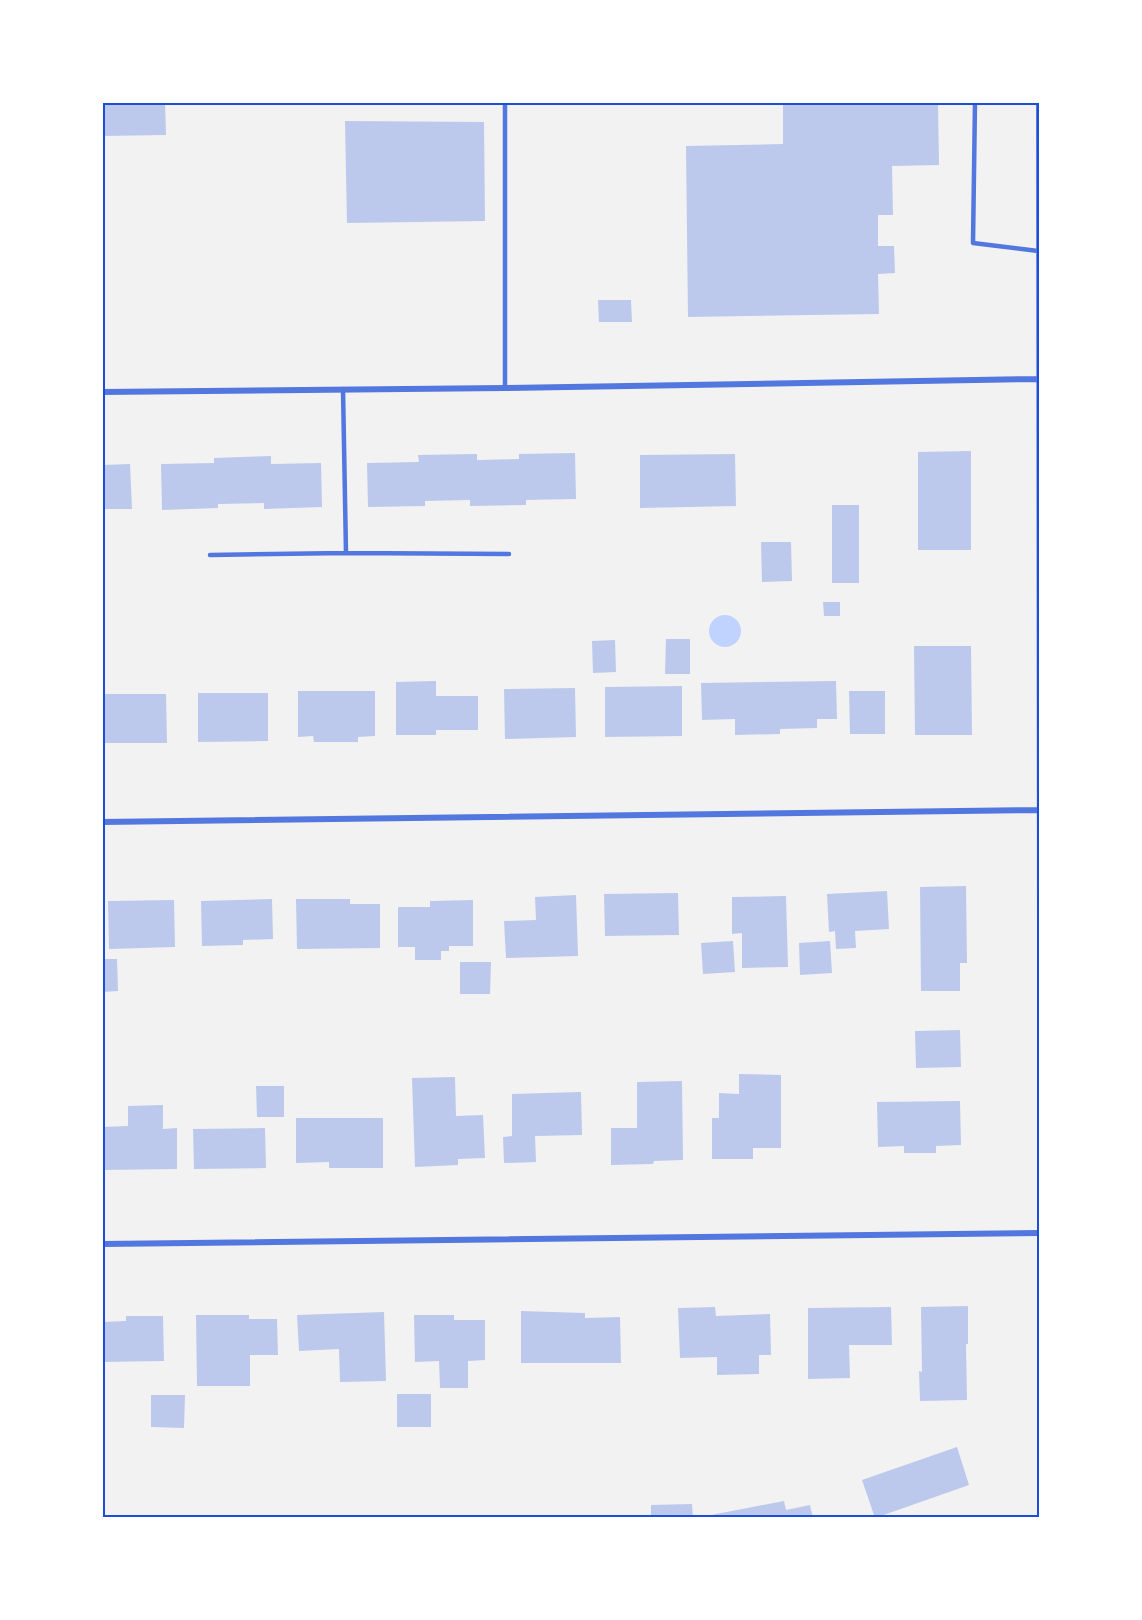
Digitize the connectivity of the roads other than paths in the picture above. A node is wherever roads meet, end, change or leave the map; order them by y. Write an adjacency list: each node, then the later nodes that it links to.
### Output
1 (505, 102): 6 (lane)
2 (975, 102): 4 (lane)
3 (1039, 102): 4 (street)
4 (1038, 251): 5 (street)
5 (1038, 379): 6 (street); 12 (street)
6 (505, 388): 7 (street)
7 (343, 389): 8 (street); 9 (lane)
8 (102, 392)
9 (346, 553): 10 (lane); 11 (lane)
10 (509, 554)
11 (210, 555)
12 (1039, 810): 13 (street); 14 (street)
13 (102, 822)
14 (1040, 920)
15 (1040, 1233): 16 (street)
16 (102, 1244)

